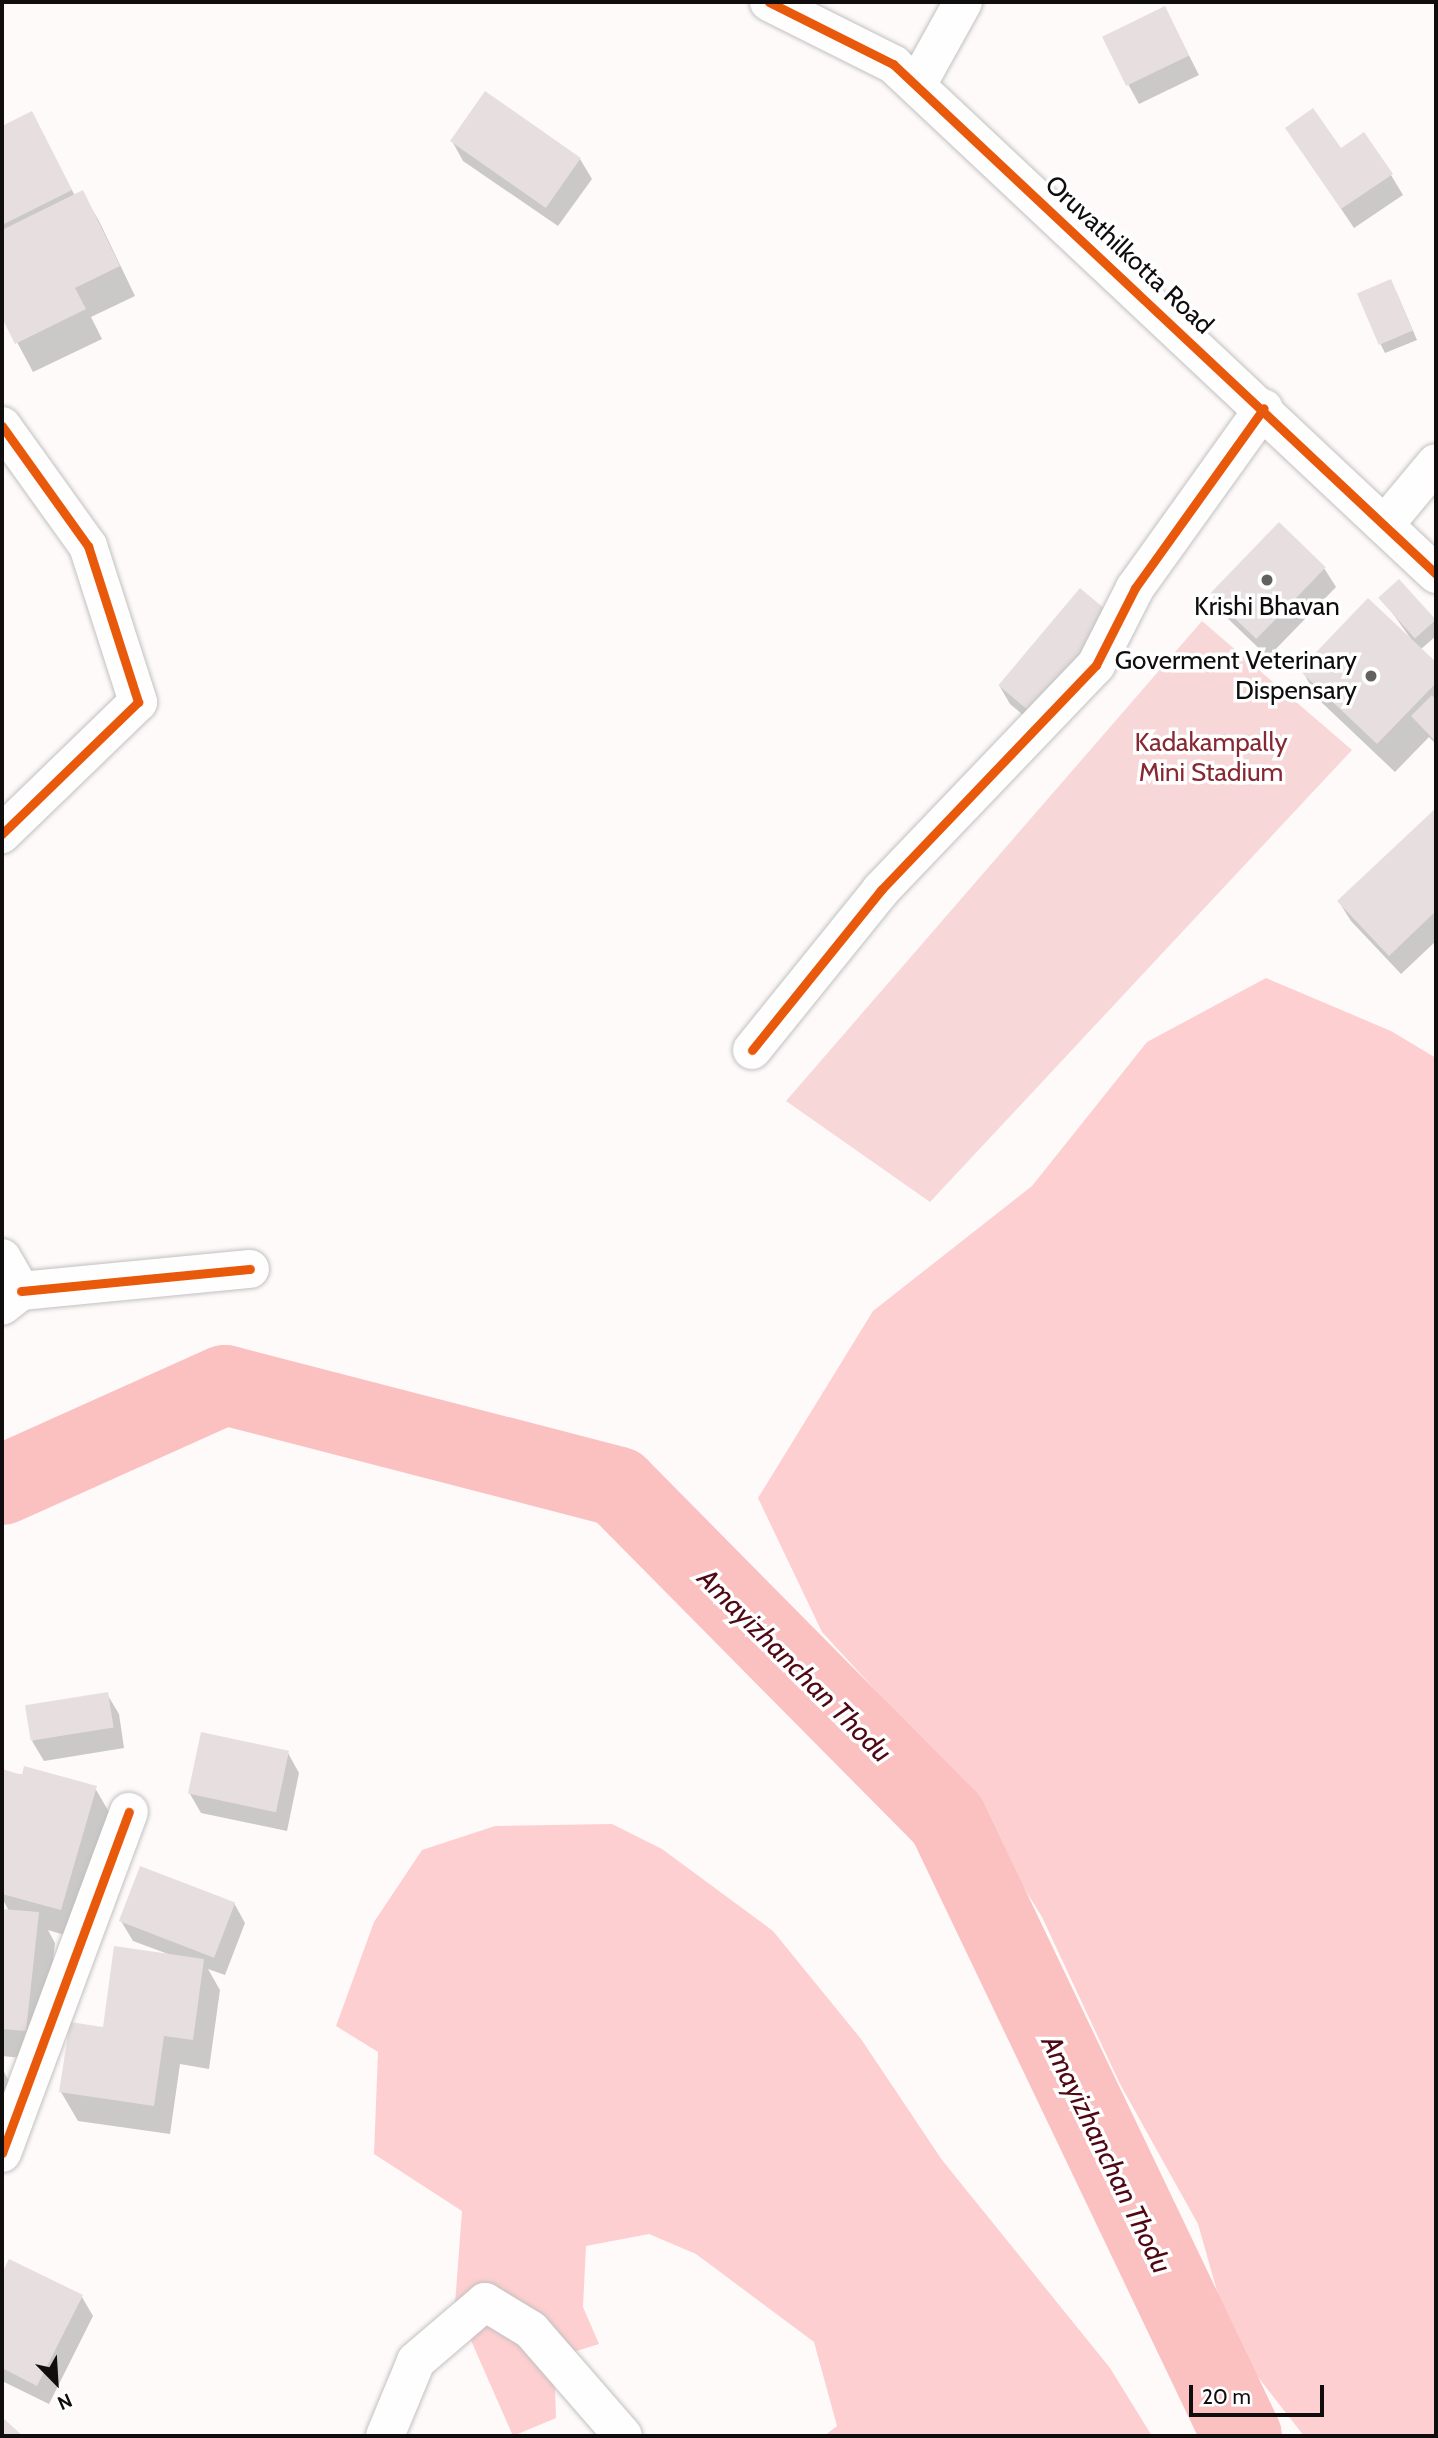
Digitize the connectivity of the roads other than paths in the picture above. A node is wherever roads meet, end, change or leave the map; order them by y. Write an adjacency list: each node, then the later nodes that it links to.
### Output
1 (768, 2): 3 (street, Oruvathilkotta Road)
2 (963, 2): 3 (street)
3 (917, 85): 4 (street, Oruvathilkotta Road)
4 (1264, 408): 7 (street, Oruvathilkotta Road); 10 (street)
5 (2, 426): 9 (street)
6 (1436, 463): 7 (street)
7 (1386, 523): 8 (street, Oruvathilkotta Road)
8 (1436, 574)
9 (2, 834)
10 (752, 1050)
11 (2, 1258): 13 (street)
12 (250, 1269): 13 (street)
13 (11, 1299)
14 (129, 1812): 15 (street)
15 (2, 2153)
16 (385, 2436): 17 (street)
17 (623, 2436)

